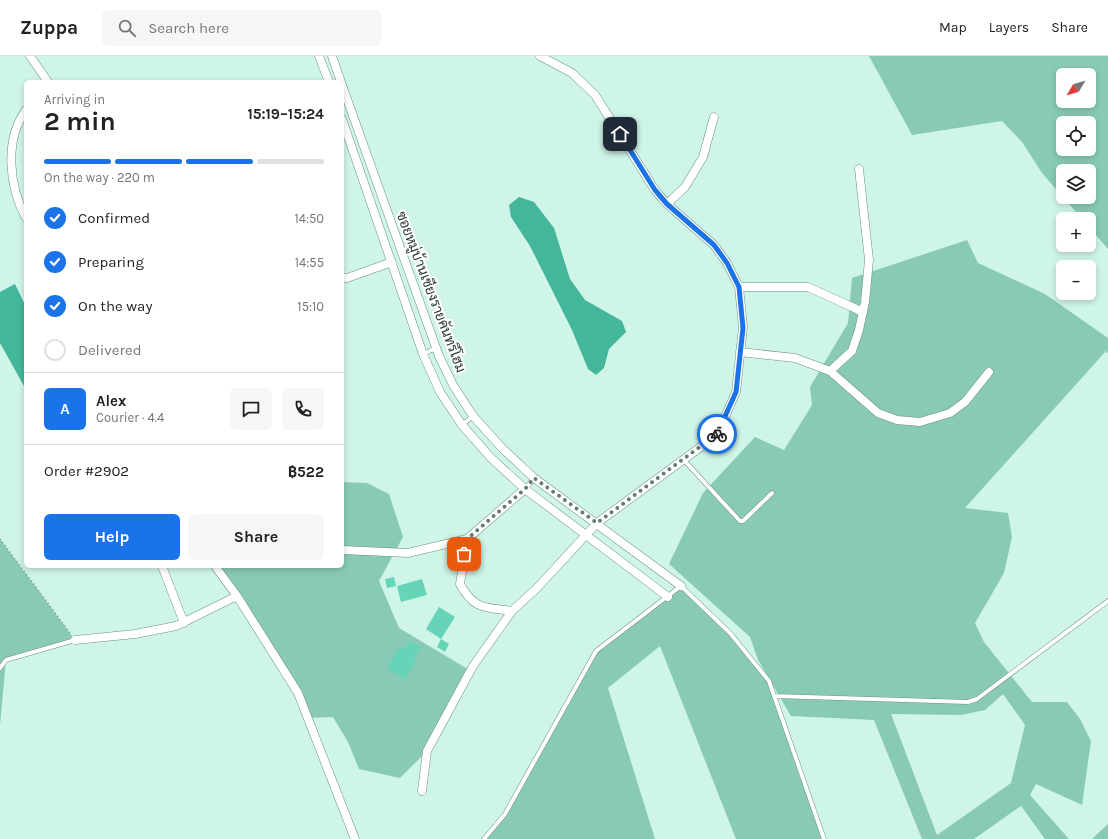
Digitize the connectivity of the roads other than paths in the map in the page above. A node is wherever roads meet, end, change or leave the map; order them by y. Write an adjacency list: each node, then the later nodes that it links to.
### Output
1 (30, 56): 5 (street)
2 (319, 56): 6 (street)
3 (332, 56): 7 (street)
4 (540, 56): 15 (street)
5 (46, 80)
6 (328, 80)
7 (340, 80)
8 (344, 91): 12 (street, ซอยหมู่บ้านเชียงรายคันทรีโฮม)
9 (24, 114): 16 (street)
10 (714, 117): 15 (street)
11 (344, 125): 13 (street)
12 (367, 155): 13 (lane); 21 (street, ซอยหมู่บ้านเชียงรายคันทรีโฮม)
13 (356, 158): 17 (street)
14 (859, 169): 20 (street)
15 (667, 204): 19 (street)
16 (24, 214)
17 (392, 262): 18 (street); 23 (street)
18 (344, 278)
19 (739, 287): 20 (street); 22 (street)
20 (863, 312): 24 (street)
21 (436, 348): 23 (lane); 26 (street, ซอยหมู่บ้านเชียงรายคันทรีโฮม)
22 (740, 352): 24 (street); 28 (street)
23 (423, 354): 27 (street)
24 (830, 371): 25 (street)
25 (989, 372)
26 (473, 416): 27 (lane); 29 (street, ซอยหมู่บ้านเชียงรายคันทรีโฮม)
27 (462, 425): 30 (street)
28 (683, 459): 31 (lane); 32 (street)
29 (534, 478): 30 (lane); 32 (street, ซอยหมู่บ้านเชียงรายคันทรีโฮม)
30 (525, 489): 33 (street); 34 (street)
31 (772, 493)
32 (597, 523): 33 (street); 38 (street, ซอยหมู่บ้านเชียงรายคันทรีโฮม)
33 (587, 534): 40 (street); 42 (street)
34 (467, 539): 35 (street); 42 (street)
35 (344, 550)
36 (163, 568): 43 (street)
37 (216, 568): 39 (street)
38 (681, 586): 40 (lane); 46 (lane)
39 (237, 596): 43 (street); 48 (street)
40 (668, 597): 49 (lane)
41 (1108, 601): 46 (lane)
42 (512, 612): 47 (street)
43 (184, 623): 44 (street)
44 (75, 640): 45 (lane)
45 (0, 668)
46 (774, 696): 50 (lane)
47 (422, 790)
48 (355, 839)
49 (484, 839)
50 (824, 839)

